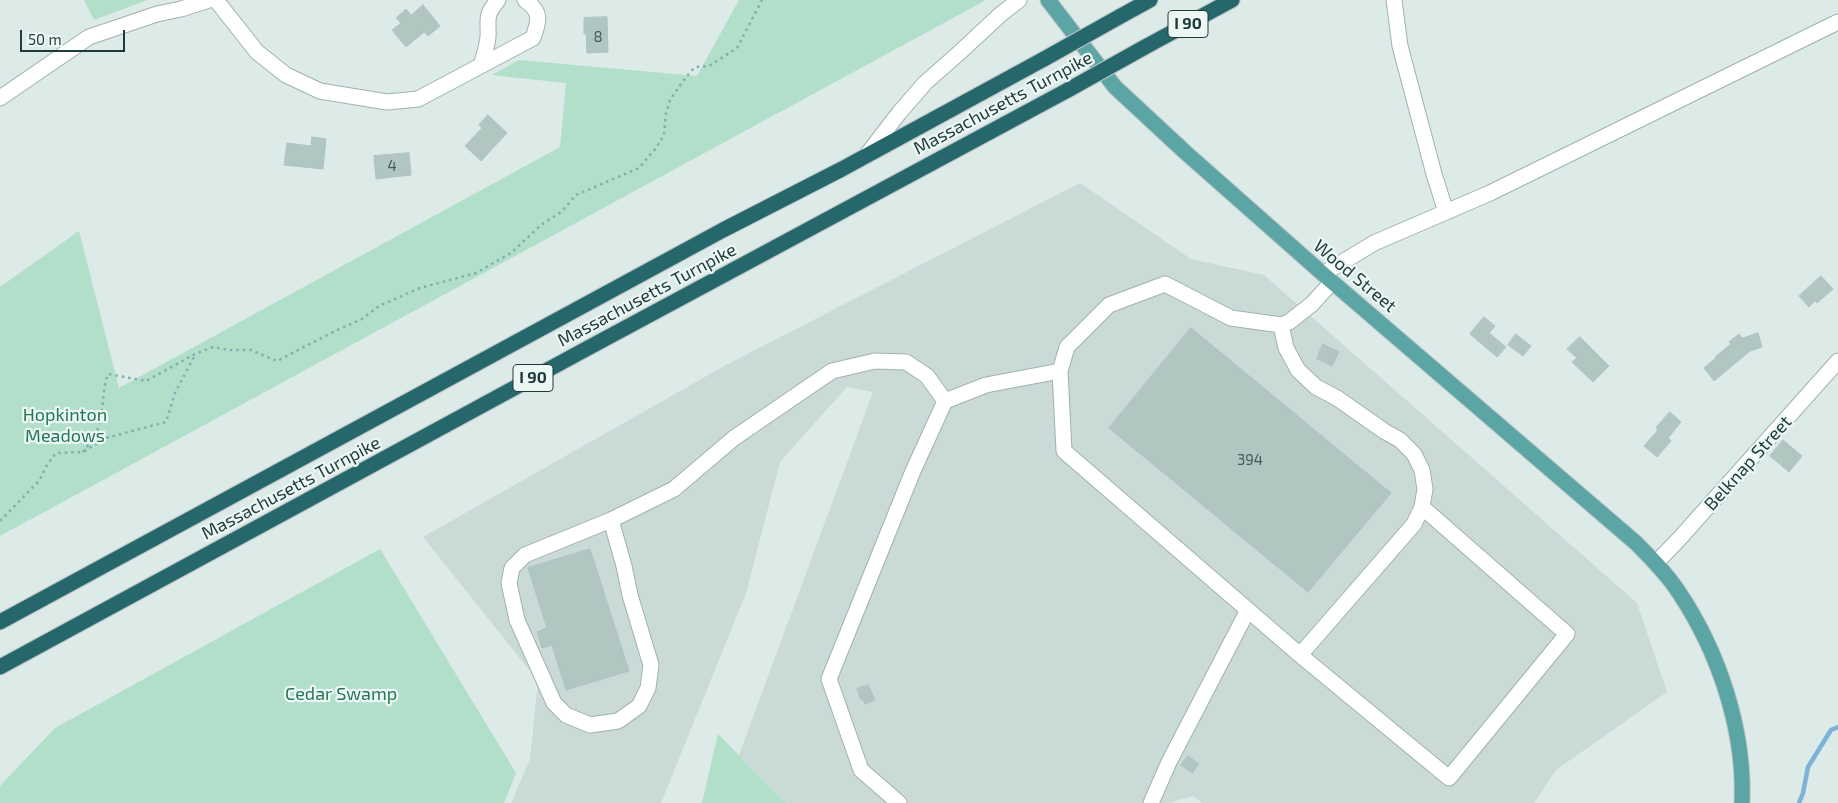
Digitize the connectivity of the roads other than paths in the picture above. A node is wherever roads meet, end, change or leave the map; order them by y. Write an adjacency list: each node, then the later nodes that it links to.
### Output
1 (209, 0): 12 (street)
2 (216, 0): 11 (street)
3 (498, 0): 11 (street)
4 (525, 0): 11 (street)
5 (1019, 0): 13 (street)
6 (1048, 0): 15 (main road, Wood Street)
7 (1150, 0): 13 (highway, Massachusetts Turnpike / I 90, bridge)
8 (1232, 0): 26 (highway, Massachusetts Turnpike / I 90, bridge)
9 (1394, 0): 14 (street)
10 (1838, 22): 14 (street)
11 (481, 65)
12 (0, 98)
13 (866, 156): 24 (highway, Massachusetts Turnpike / I 90)
14 (1446, 212): 15 (street)
15 (1328, 278): 16 (street); 22 (main road, Wood Street)
16 (1281, 325): 18 (street); 20 (street)
17 (1838, 361): 22 (street, Belknap Street)
18 (1060, 371): 19 (street); 23 (street)
19 (945, 401): 21 (street); 27 (street)
20 (1422, 507): 25 (street); 25 (street)
21 (611, 520): 21 (street)
22 (1656, 563): 29 (main road, Wood Street)
23 (1248, 610): 25 (street); 28 (street)
24 (0, 622)
25 (1300, 655)
26 (0, 667)
27 (899, 803)
28 (1151, 803)
29 (1742, 803)

